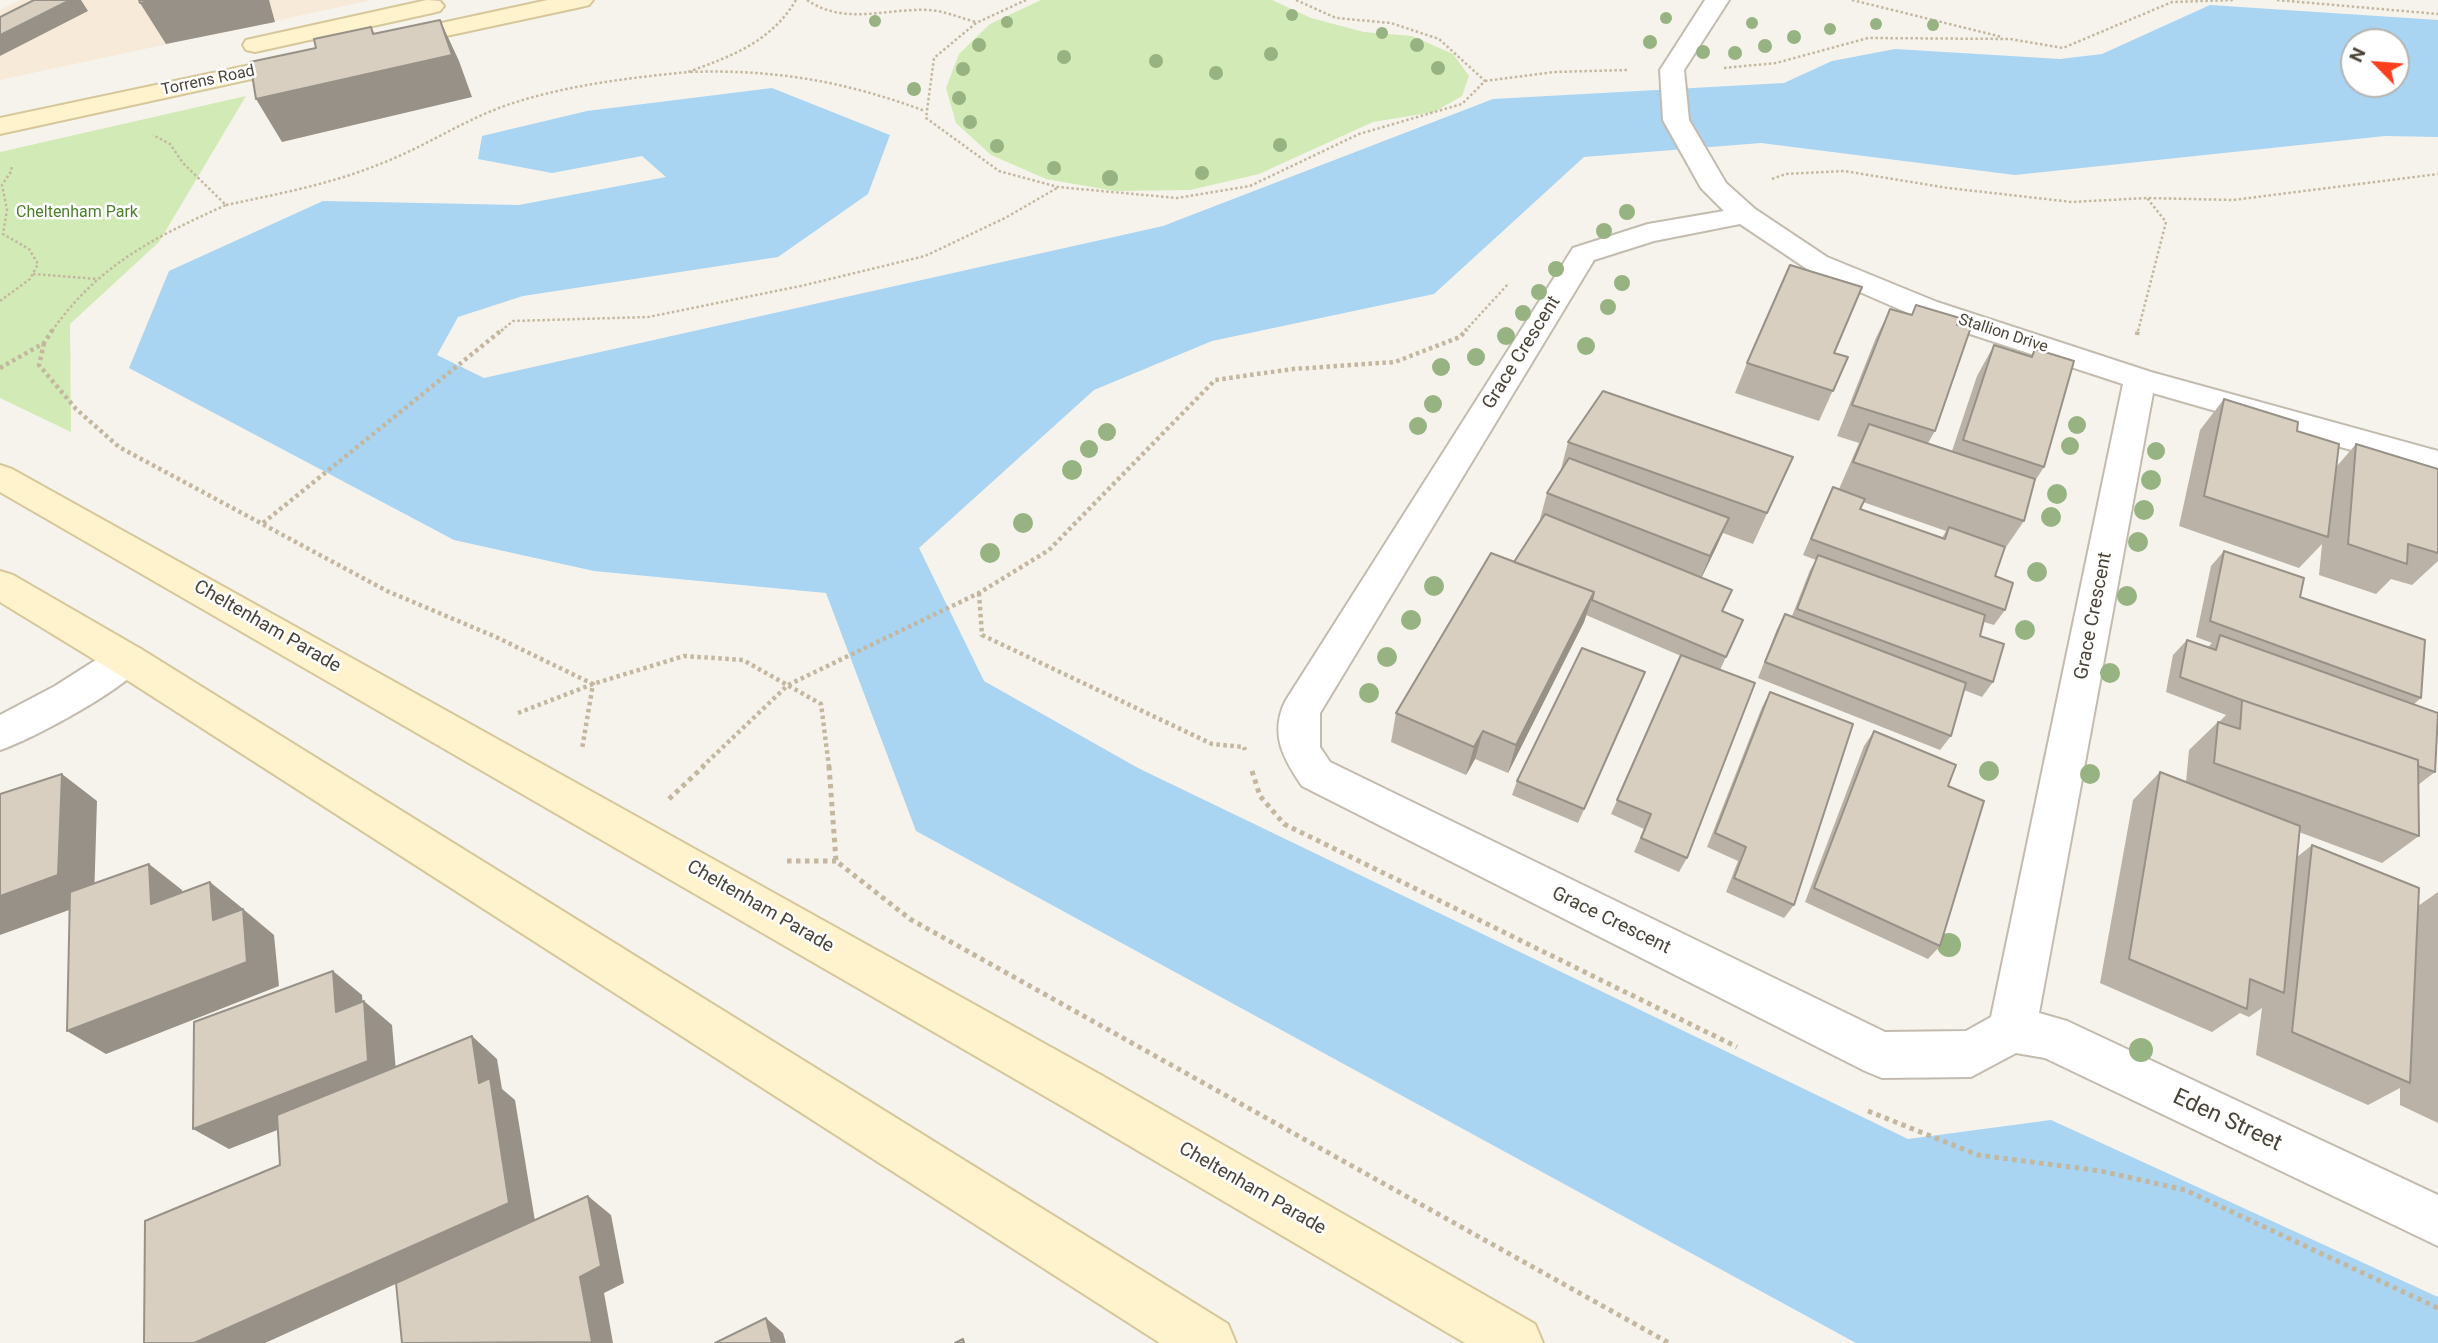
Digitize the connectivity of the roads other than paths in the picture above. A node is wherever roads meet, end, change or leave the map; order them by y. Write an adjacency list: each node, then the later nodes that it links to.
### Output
1 (457, 0): 5 (main road, Torrens Road)
2 (581, 0): 4 (main road)
3 (1717, 0): 8 (street, Stallion Drive)
4 (378, 44)
5 (229, 51)
6 (324, 56): 7 (main road, Torrens Road)
7 (0, 126)
8 (1745, 215): 9 (street, Stallion Drive); 15 (street, Grace Crescent)
9 (2137, 362): 10 (street, Stallion Drive); 15 (street, Grace Crescent)
10 (2438, 463)
11 (0, 477): 18 (main road, Cheltenham Parade)
12 (0, 585): 13 (main road)
13 (127, 660): 14 (street); 17 (main road)
14 (0, 734)
15 (2012, 1030): 16 (street, Eden Street)
16 (2438, 1221)
17 (1209, 1343)
18 (1516, 1343)

